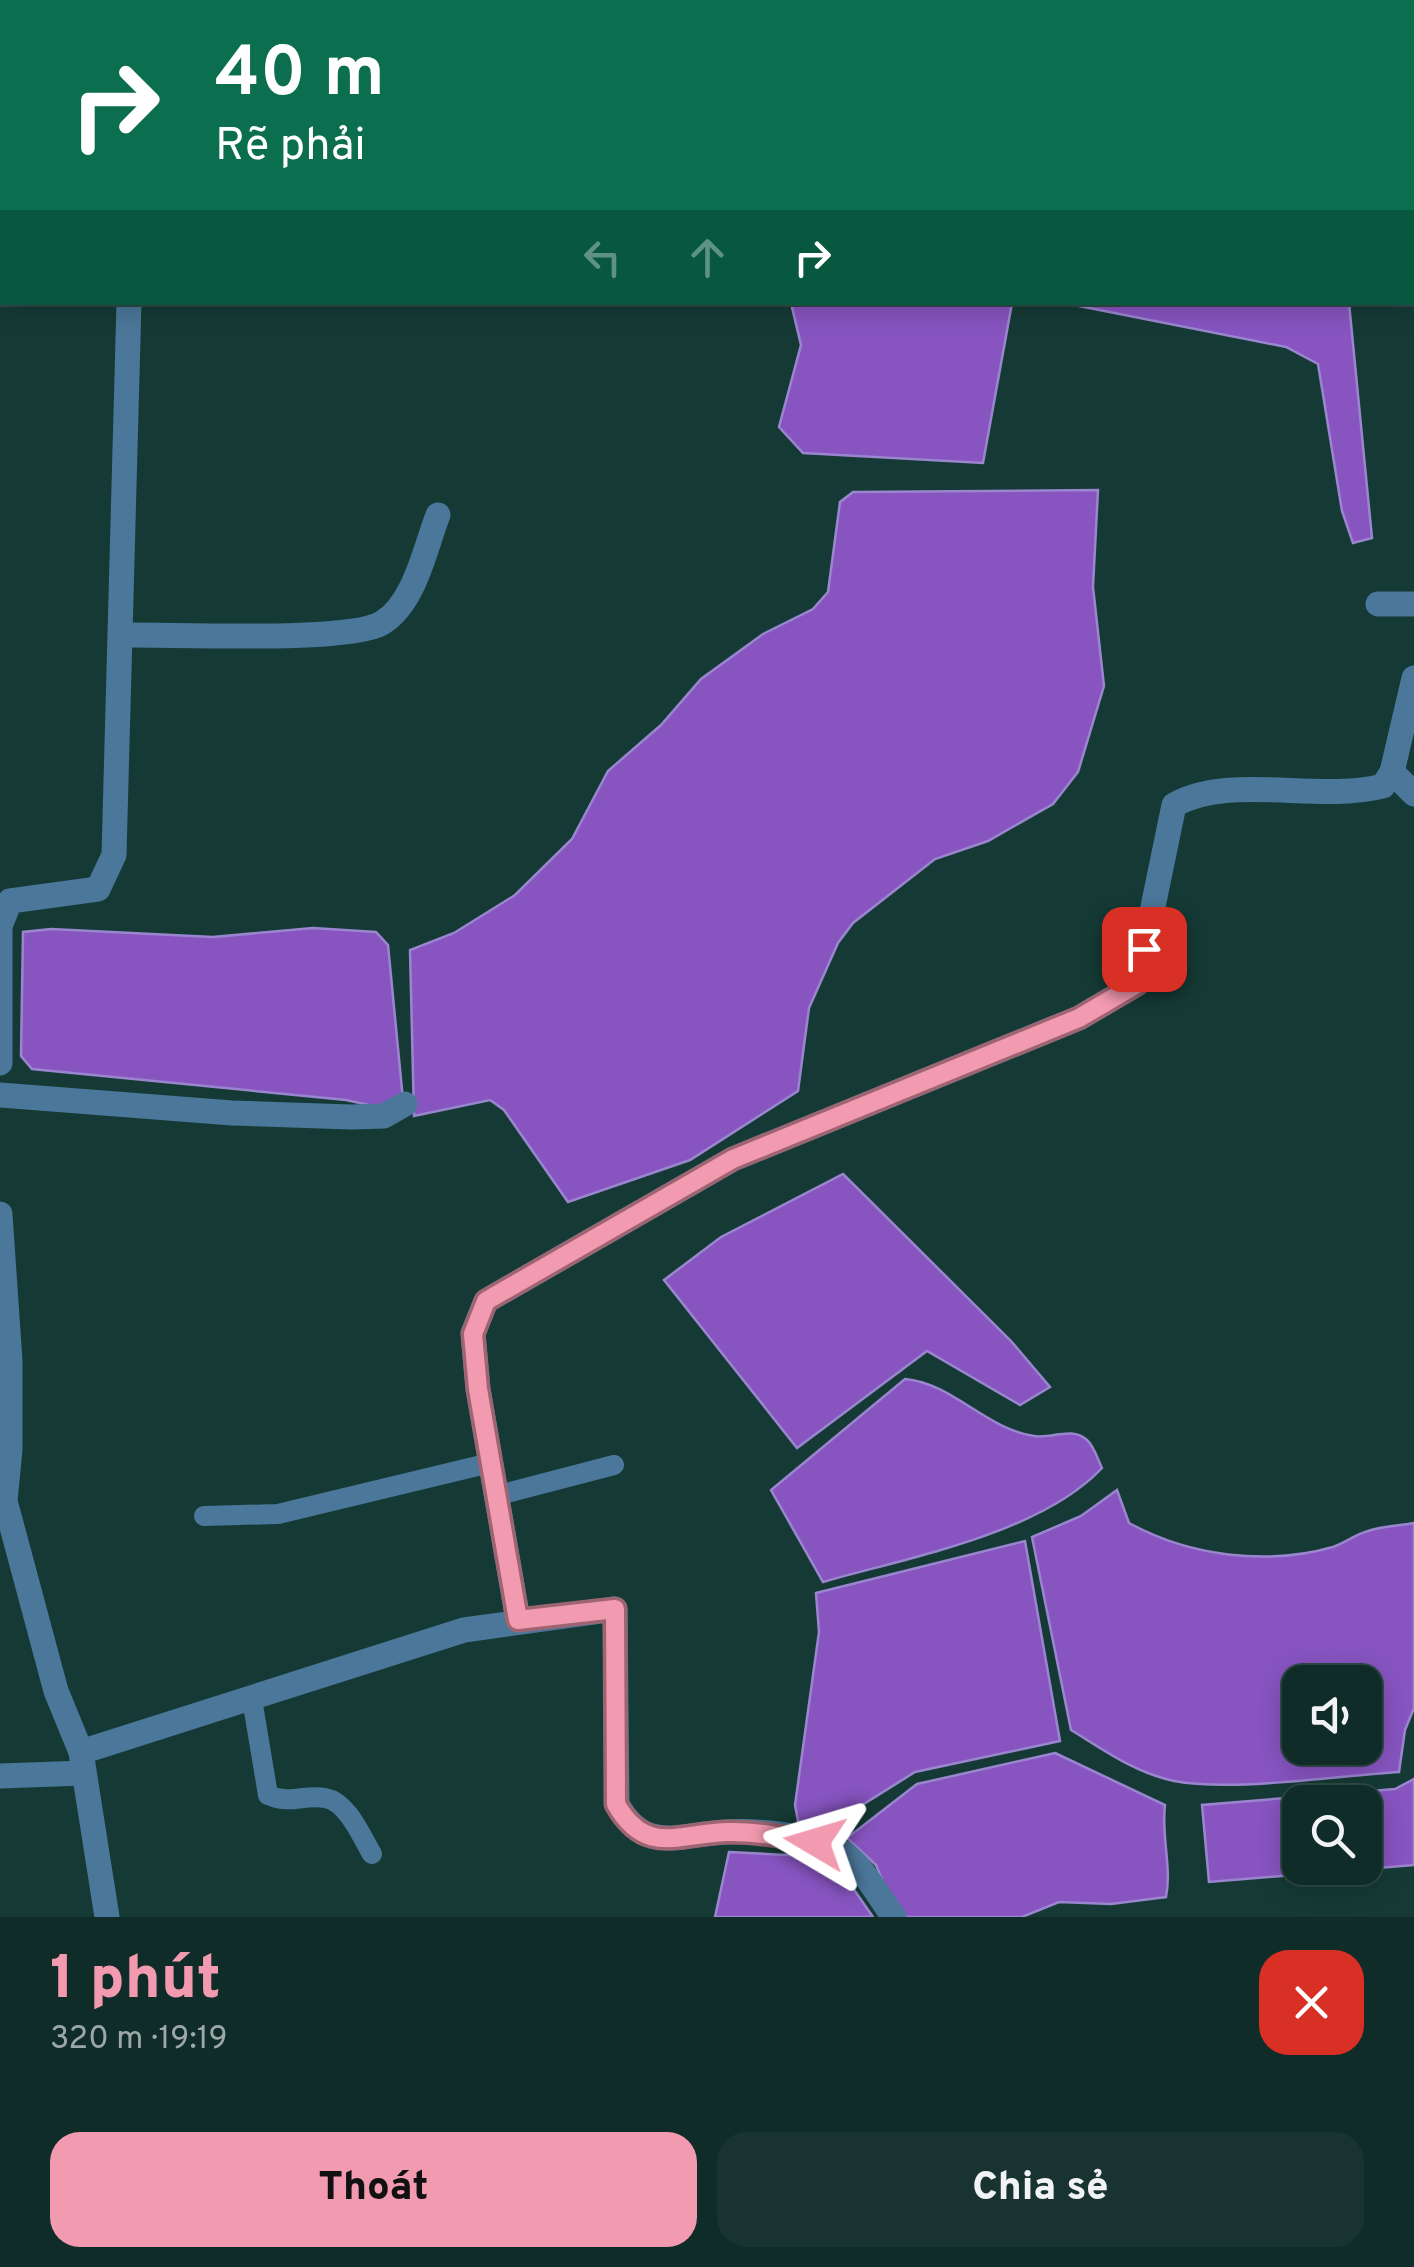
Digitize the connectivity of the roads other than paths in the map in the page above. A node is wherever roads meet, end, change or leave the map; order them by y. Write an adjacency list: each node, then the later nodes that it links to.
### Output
1 (129, 305): 5 (street)
2 (438, 515): 5 (street)
3 (1378, 604): 4 (street)
4 (1414, 604)
5 (122, 635): 9 (street)
6 (1414, 678): 7 (street)
7 (1392, 772): 8 (street); 14 (street)
8 (1414, 794)
9 (0, 927): 10 (street)
10 (0, 1064)
11 (0, 1095): 12 (street)
12 (405, 1104)
13 (0, 1214): 20 (street)
14 (490, 1464): 16 (street); 17 (lane)
15 (614, 1465): 16 (lane)
16 (495, 1496): 18 (street)
17 (204, 1516)
18 (518, 1620): 19 (street); 24 (street)
19 (252, 1699): 20 (street); 22 (lane)
20 (83, 1763): 21 (street); 23 (street)
21 (0, 1776)
22 (372, 1854)
23 (107, 1917)
24 (894, 1917)

